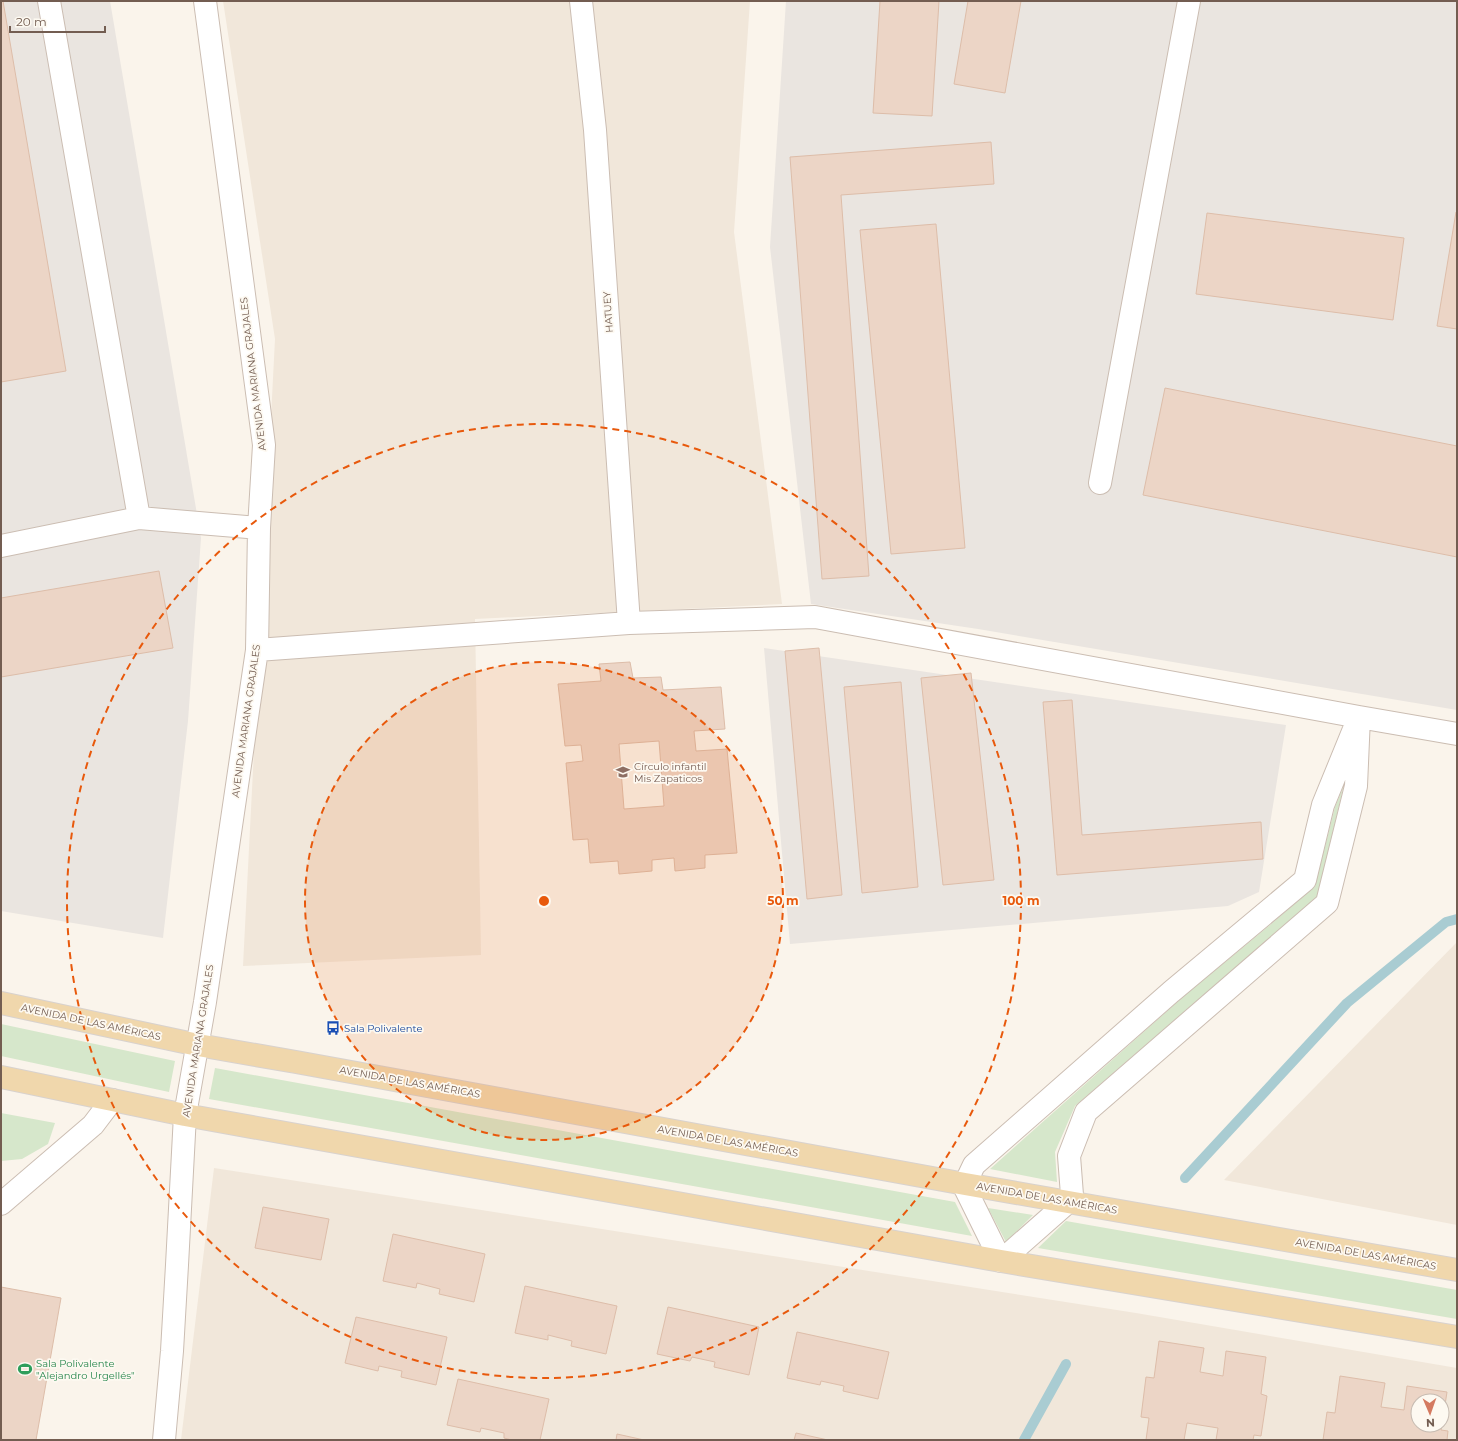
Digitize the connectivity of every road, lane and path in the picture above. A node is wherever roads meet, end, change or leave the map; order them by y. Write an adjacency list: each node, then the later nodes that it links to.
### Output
1 (49, 1): 6 (street)
2 (204, 1): 7 (street, AVENIDA MARIANA GRAJALES)
3 (581, 1): 9 (street, HATUEY)
4 (1189, 1): 5 (street)
5 (1100, 483)
6 (139, 518): 7 (street); 8 (street)
7 (259, 528): 10 (street, AVENIDA MARIANA GRAJALES)
8 (1, 546)
9 (629, 623): 10 (street); 11 (street)
10 (257, 650): 14 (street, AVENIDA MARIANA GRAJALES)
11 (1359, 717): 12 (street); 18 (street); 19 (street)
12 (1457, 734)
13 (1, 1003): 14 (main road, AVENIDA DE LAS AMÉRICAS)
14 (198, 1045): 17 (street, AVENIDA MARIANA GRAJALES); 18 (main road, AVENIDA DE LAS AMÉRICAS)
15 (1, 1077): 16 (main road)
16 (112, 1100): 17 (main road); 20 (street)
17 (185, 1115): 21 (main road); 24 (street, AVENIDA MARIANA GRAJALES)
18 (965, 1184): 19 (main road, AVENIDA DE LAS AMÉRICAS); 21 (street)
19 (1068, 1202): 21 (street); 22 (main road, AVENIDA DE LAS AMÉRICAS)
20 (1, 1204)
21 (1001, 1261): 23 (main road)
22 (1457, 1270)
23 (1457, 1338)
24 (164, 1440)

